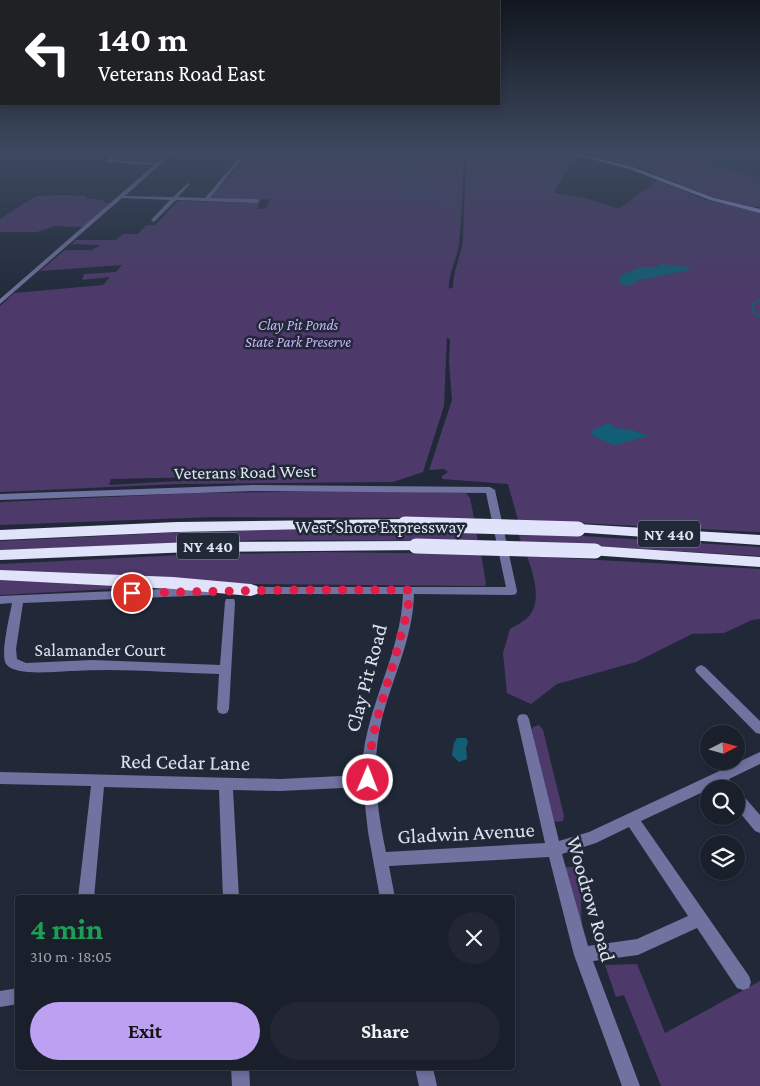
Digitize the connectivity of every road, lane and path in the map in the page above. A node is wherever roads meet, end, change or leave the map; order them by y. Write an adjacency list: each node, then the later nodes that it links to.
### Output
1 (116, 203): 6 (street)
2 (171, 203): 5 (street)
3 (728, 203): 4 (street)
4 (760, 210)
5 (154, 220)
6 (0, 302)
7 (0, 497): 14 (street, Veterans Road West)
8 (0, 534): 9 (highway, West Shore Expressway / NY 440, bridge)
9 (760, 540)
10 (0, 555): 11 (highway, West Shore Expressway / NY 440, bridge)
11 (760, 562)
12 (0, 575): 13 (highway)
13 (251, 590): 14 (street); 15 (street)
14 (409, 590): 27 (street, Clay Pit Road)
15 (18, 599): 16 (street); 18 (street, Salamander Court)
16 (0, 600)
17 (230, 602): 18 (street)
18 (225, 670): 20 (street)
19 (701, 670): 22 (street)
20 (223, 709)
21 (524, 719): 33 (street, Woodrow Road)
22 (760, 729)
23 (760, 758): 24 (street, Gladwin Avenue)
24 (720, 777): 28 (street); 31 (street, Gladwin Avenue)
25 (0, 778): 26 (street, Red Cedar Lane)
26 (98, 780): 29 (street, Red Cedar Lane); 35 (street)
27 (368, 780): 29 (street, Red Cedar Lane); 34 (street, Clay Pit Road)
28 (722, 780)
29 (226, 783): 36 (street)
30 (745, 808): 32 (street)
31 (631, 819): 33 (street, Gladwin Avenue); 38 (street)
32 (760, 826)
33 (554, 850): 34 (street, Gladwin Avenue); 39 (street, Woodrow Road)
34 (380, 859): 37 (street, Clay Pit Road)
35 (86, 895)
36 (231, 895)
37 (387, 895)
38 (699, 919): 39 (street); 40 (street)
39 (582, 955): 47 (street, Woodrow Road)
40 (743, 982)
41 (15, 996): 42 (street)
42 (0, 999)
43 (240, 1070): 45 (street)
44 (424, 1070): 46 (street)
45 (241, 1086)
46 (428, 1086)
47 (631, 1086)

